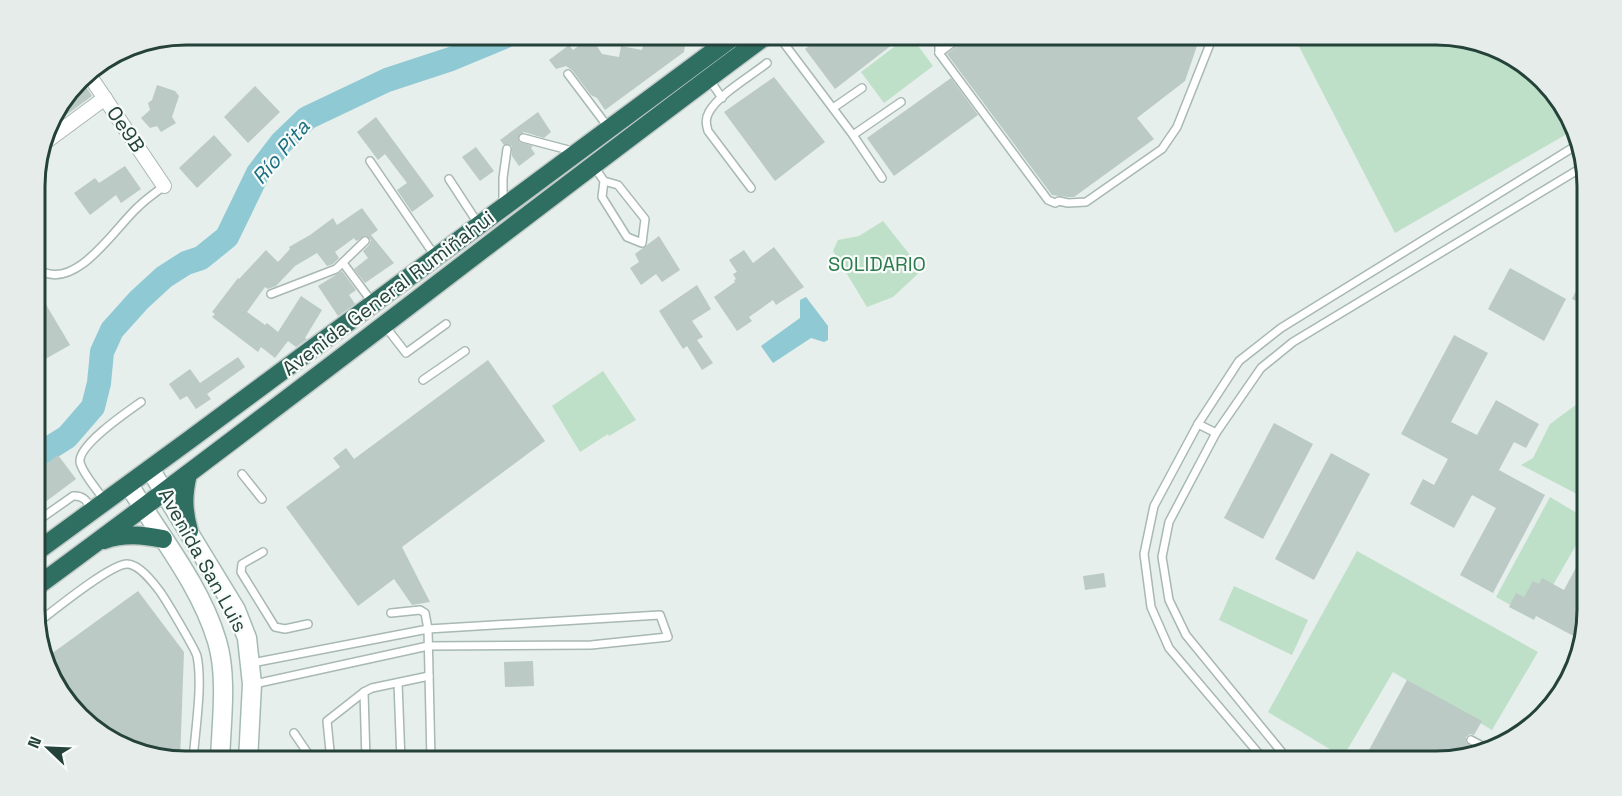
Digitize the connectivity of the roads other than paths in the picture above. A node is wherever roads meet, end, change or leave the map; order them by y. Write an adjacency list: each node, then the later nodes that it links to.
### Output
1 (722, 45): 17 (highway, Avenida General Rumiñahui)
2 (754, 45): 10 (highway, Avenida General Rumiñahui)
3 (785, 45): 16 (lane)
4 (939, 45): 7 (lane)
5 (950, 45): 7 (lane)
6 (1210, 45): 7 (lane)
7 (939, 54)
8 (768, 63): 14 (lane)
9 (568, 74): 17 (lane)
10 (709, 79): 14 (lane); 25 (highway, Avenida General Rumiñahui)
11 (93, 80): 13 (street, Oe9B)
12 (862, 88): 16 (lane)
13 (105, 98): 18 (street); 30 (street, Oe9B)
14 (722, 98): 31 (lane)
15 (901, 102): 19 (lane)
16 (833, 108): 19 (lane)
17 (609, 130): 23 (highway, Avenida General Rumiñahui)
18 (55, 135)
19 (853, 135): 27 (lane)
20 (523, 138): 23 (lane)
21 (1571, 148): 45 (lane)
22 (507, 149): 32 (lane)
23 (578, 152): 32 (highway, Avenida General Rumiñahui)
24 (370, 161): 35 (lane)
25 (593, 165): 29 (lane); 40 (highway, Avenida General Rumiñahui)
26 (1576, 171): 46 (lane)
27 (882, 178)
28 (448, 179): 33 (lane)
29 (604, 181): 29 (lane)
30 (164, 186): 37 (lane)
31 (751, 188)
32 (503, 208): 33 (highway, Avenida General Rumiñahui)
33 (479, 225): 35 (highway, Avenida General Rumiñahui)
34 (365, 240): 36 (lane)
35 (436, 258): 39 (highway, Avenida General Rumiñahui)
36 (343, 263): 38 (lane); 39 (lane)
37 (45, 273)
38 (271, 294)
39 (374, 305): 47 (highway, Avenida General Rumiñahui)
40 (383, 324): 41 (lane); 48 (highway, Avenida General Rumiñahui)
41 (446, 324)
42 (465, 351): 43 (lane)
43 (423, 380)
44 (141, 402): 53 (lane)
45 (1198, 424): 46 (lane); 84 (lane)
46 (1216, 433): 85 (lane)
47 (150, 469): 50 (highway, Avenida General Rumiñahui); 51 (main road, Avenida San Luis)
48 (188, 474): 51 (highway, Avenida General Rumiñahui); 56 (highway)
49 (242, 474): 52 (lane)
50 (129, 484): 53 (highway, Avenida General Rumiñahui); 54 (main road, Avenida San Luis)
51 (165, 491): 54 (highway, Avenida General Rumiñahui); 56 (main road, Avenida San Luis)
52 (262, 499)
53 (99, 506): 55 (lane); 59 (highway, Avenida General Rumiñahui)
54 (143, 508): 57 (main road, Avenida San Luis); 58 (highway, Avenida General Rumiñahui)
55 (45, 516)
56 (189, 531): 67 (main road, Avenida San Luis)
57 (162, 539): 58 (highway); 71 (main road, Avenida San Luis)
58 (94, 544): 61 (highway, Avenida General Rumiñahui)
59 (45, 545)
60 (263, 552): 64 (lane)
61 (45, 580)
62 (391, 613): 65 (lane)
63 (45, 617): 76 (lane)
64 (308, 624)
65 (428, 629): 66 (lane); 66 (lane); 67 (lane)
66 (428, 646): 68 (lane); 70 (lane)
67 (250, 663): 70 (main road, Avenida San Luis)
68 (429, 676): 69 (lane); 83 (lane)
69 (398, 682): 72 (lane); 82 (lane)
70 (252, 684): 71 (main road); 78 (main road, Avenida San Luis)
71 (223, 686): 77 (main road, Avenida San Luis)
72 (364, 692): 80 (lane); 81 (lane)
73 (294, 733): 79 (lane)
74 (1471, 740): 75 (lane)
75 (1478, 744)
76 (194, 751)
77 (220, 751)
78 (249, 751)
79 (306, 751)
80 (330, 751)
81 (366, 751)
82 (401, 751)
83 (431, 751)
84 (1257, 751)
85 (1281, 751)

